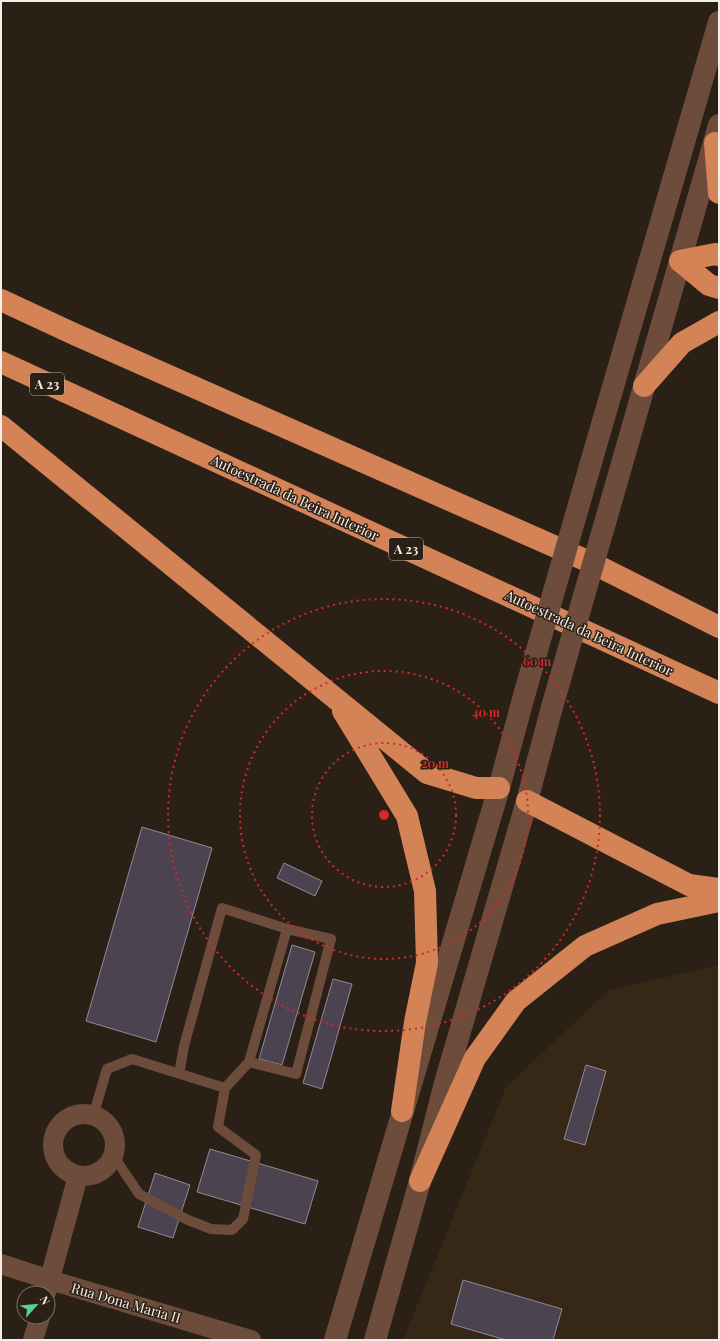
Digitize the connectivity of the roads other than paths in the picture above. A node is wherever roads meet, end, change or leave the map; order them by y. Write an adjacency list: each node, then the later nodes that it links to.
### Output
1 (719, 22): 4 (street)
2 (717, 134): 3 (highway); 6 (street)
3 (719, 193)
4 (652, 250): 6 (street); 18 (street, bridge)
5 (719, 255): 6 (highway)
6 (680, 261): 7 (highway); 11 (street)
7 (719, 288)
8 (1, 300): 13 (highway)
9 (719, 322): 11 (highway)
10 (1, 362): 16 (highway, Autoestrada da Beira Interior / A 23)
11 (644, 386): 19 (street, bridge)
12 (1, 426): 17 (highway)
13 (667, 601): 14 (highway); 15 (highway)
14 (719, 619)
15 (719, 627)
16 (719, 693)
17 (335, 698): 18 (highway); 26 (highway)
18 (499, 788): 19 (street); 26 (street)
19 (527, 801): 20 (highway); 30 (street)
20 (719, 889)
21 (719, 902): 30 (highway)
22 (287, 929): 23 (lane); 23 (lane); 24 (lane)
23 (249, 1062): 25 (lane)
24 (179, 1074): 25 (lane); 27 (lane)
25 (225, 1088): 28 (lane)
26 (402, 1111): 38 (street)
27 (94, 1116): 28 (street); 29 (street)
28 (113, 1155): 29 (street)
29 (78, 1176): 33 (street)
30 (420, 1181): 39 (street)
31 (1, 1264): 32 (street, Rua Dona Maria II)
32 (44, 1285)
33 (49, 1285)
34 (56, 1289): 37 (street, Rua Dona Maria II)
35 (38, 1325): 36 (street)
36 (33, 1340)
37 (251, 1340)
38 (335, 1340)
39 (375, 1340)

